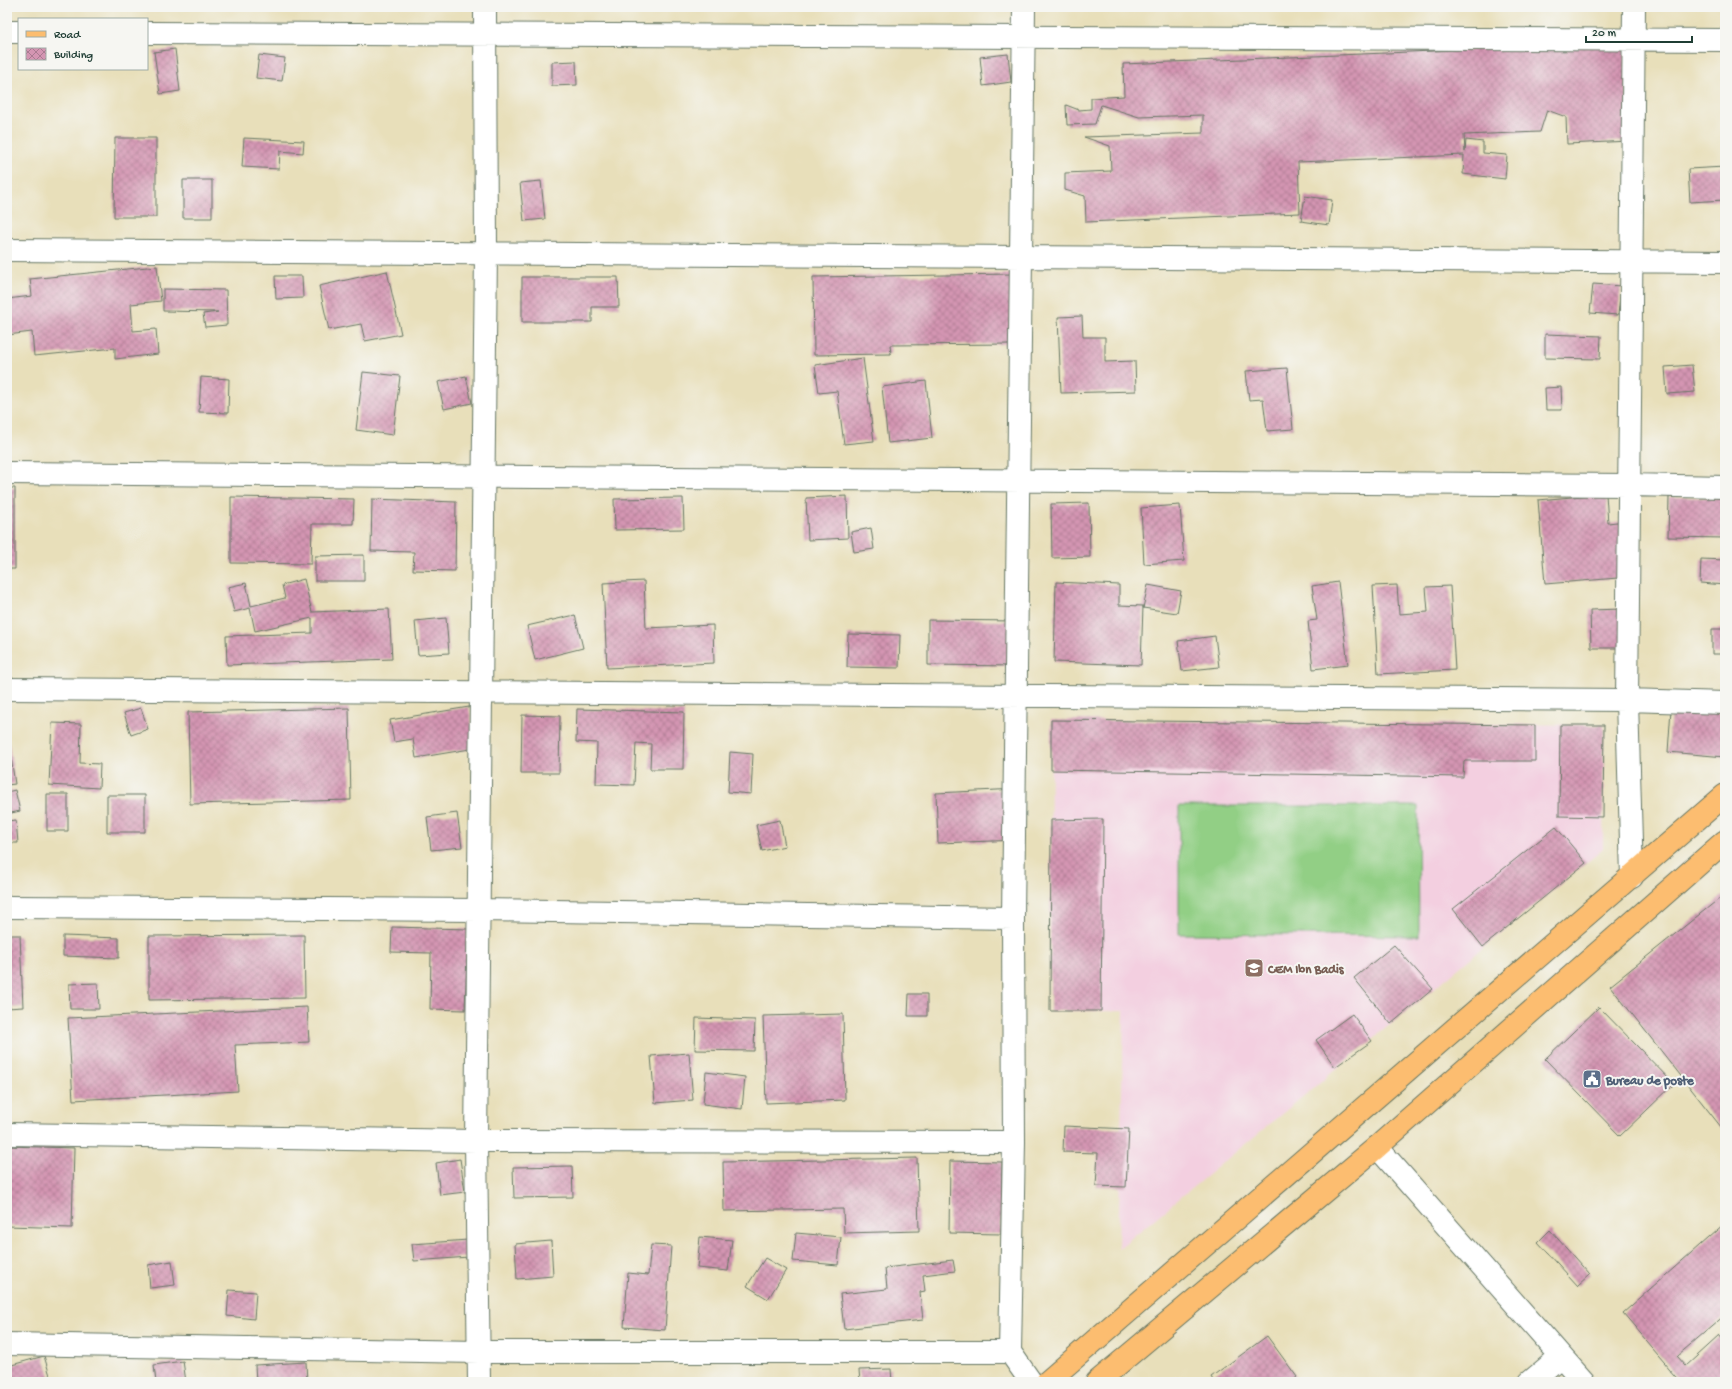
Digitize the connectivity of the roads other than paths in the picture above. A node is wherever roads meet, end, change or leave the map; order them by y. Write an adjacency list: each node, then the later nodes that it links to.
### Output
1 (485, 7): 7 (street)
2 (1024, 7): 8 (street)
3 (1634, 7): 9 (street)
4 (7, 32): 5 (street)
5 (18, 32)
6 (148, 33): 7 (street)
7 (484, 35): 8 (street); 12 (street)
8 (1023, 37): 9 (street); 13 (street)
9 (1633, 40): 10 (street); 14 (street)
10 (1725, 40)
11 (7, 250): 12 (street)
12 (486, 253): 13 (street); 17 (street)
13 (1020, 256): 14 (street); 18 (street)
14 (1632, 260): 15 (street); 19 (street)
15 (1725, 262)
16 (7, 473): 17 (street)
17 (483, 476): 18 (street); 22 (street)
18 (1018, 480): 19 (street); 23 (street)
19 (1630, 485): 20 (street); 24 (street)
20 (1725, 487)
21 (7, 689): 22 (street)
22 (481, 693): 23 (street); 30 (street)
23 (1015, 697): 24 (street); 31 (street)
24 (1627, 700): 25 (street); 28 (street)
25 (1725, 702)
26 (1725, 795): 28 (main road)
27 (1725, 841): 35 (main road)
28 (1632, 877): 42 (main road)
29 (7, 907): 30 (street)
30 (479, 910): 31 (street); 33 (street)
31 (1013, 918): 34 (street)
32 (7, 1134): 33 (street)
33 (476, 1141): 34 (street); 37 (street)
34 (1014, 1142): 38 (street)
35 (1377, 1147): 39 (street); 43 (main road)
36 (7, 1344): 37 (street)
37 (479, 1352): 38 (street); 40 (street)
38 (1010, 1352): 41 (street)
39 (1561, 1356): 44 (street); 45 (street)
40 (479, 1382)
41 (1031, 1382)
42 (1047, 1382)
43 (1097, 1382)
44 (1530, 1382)
45 (1584, 1382)

